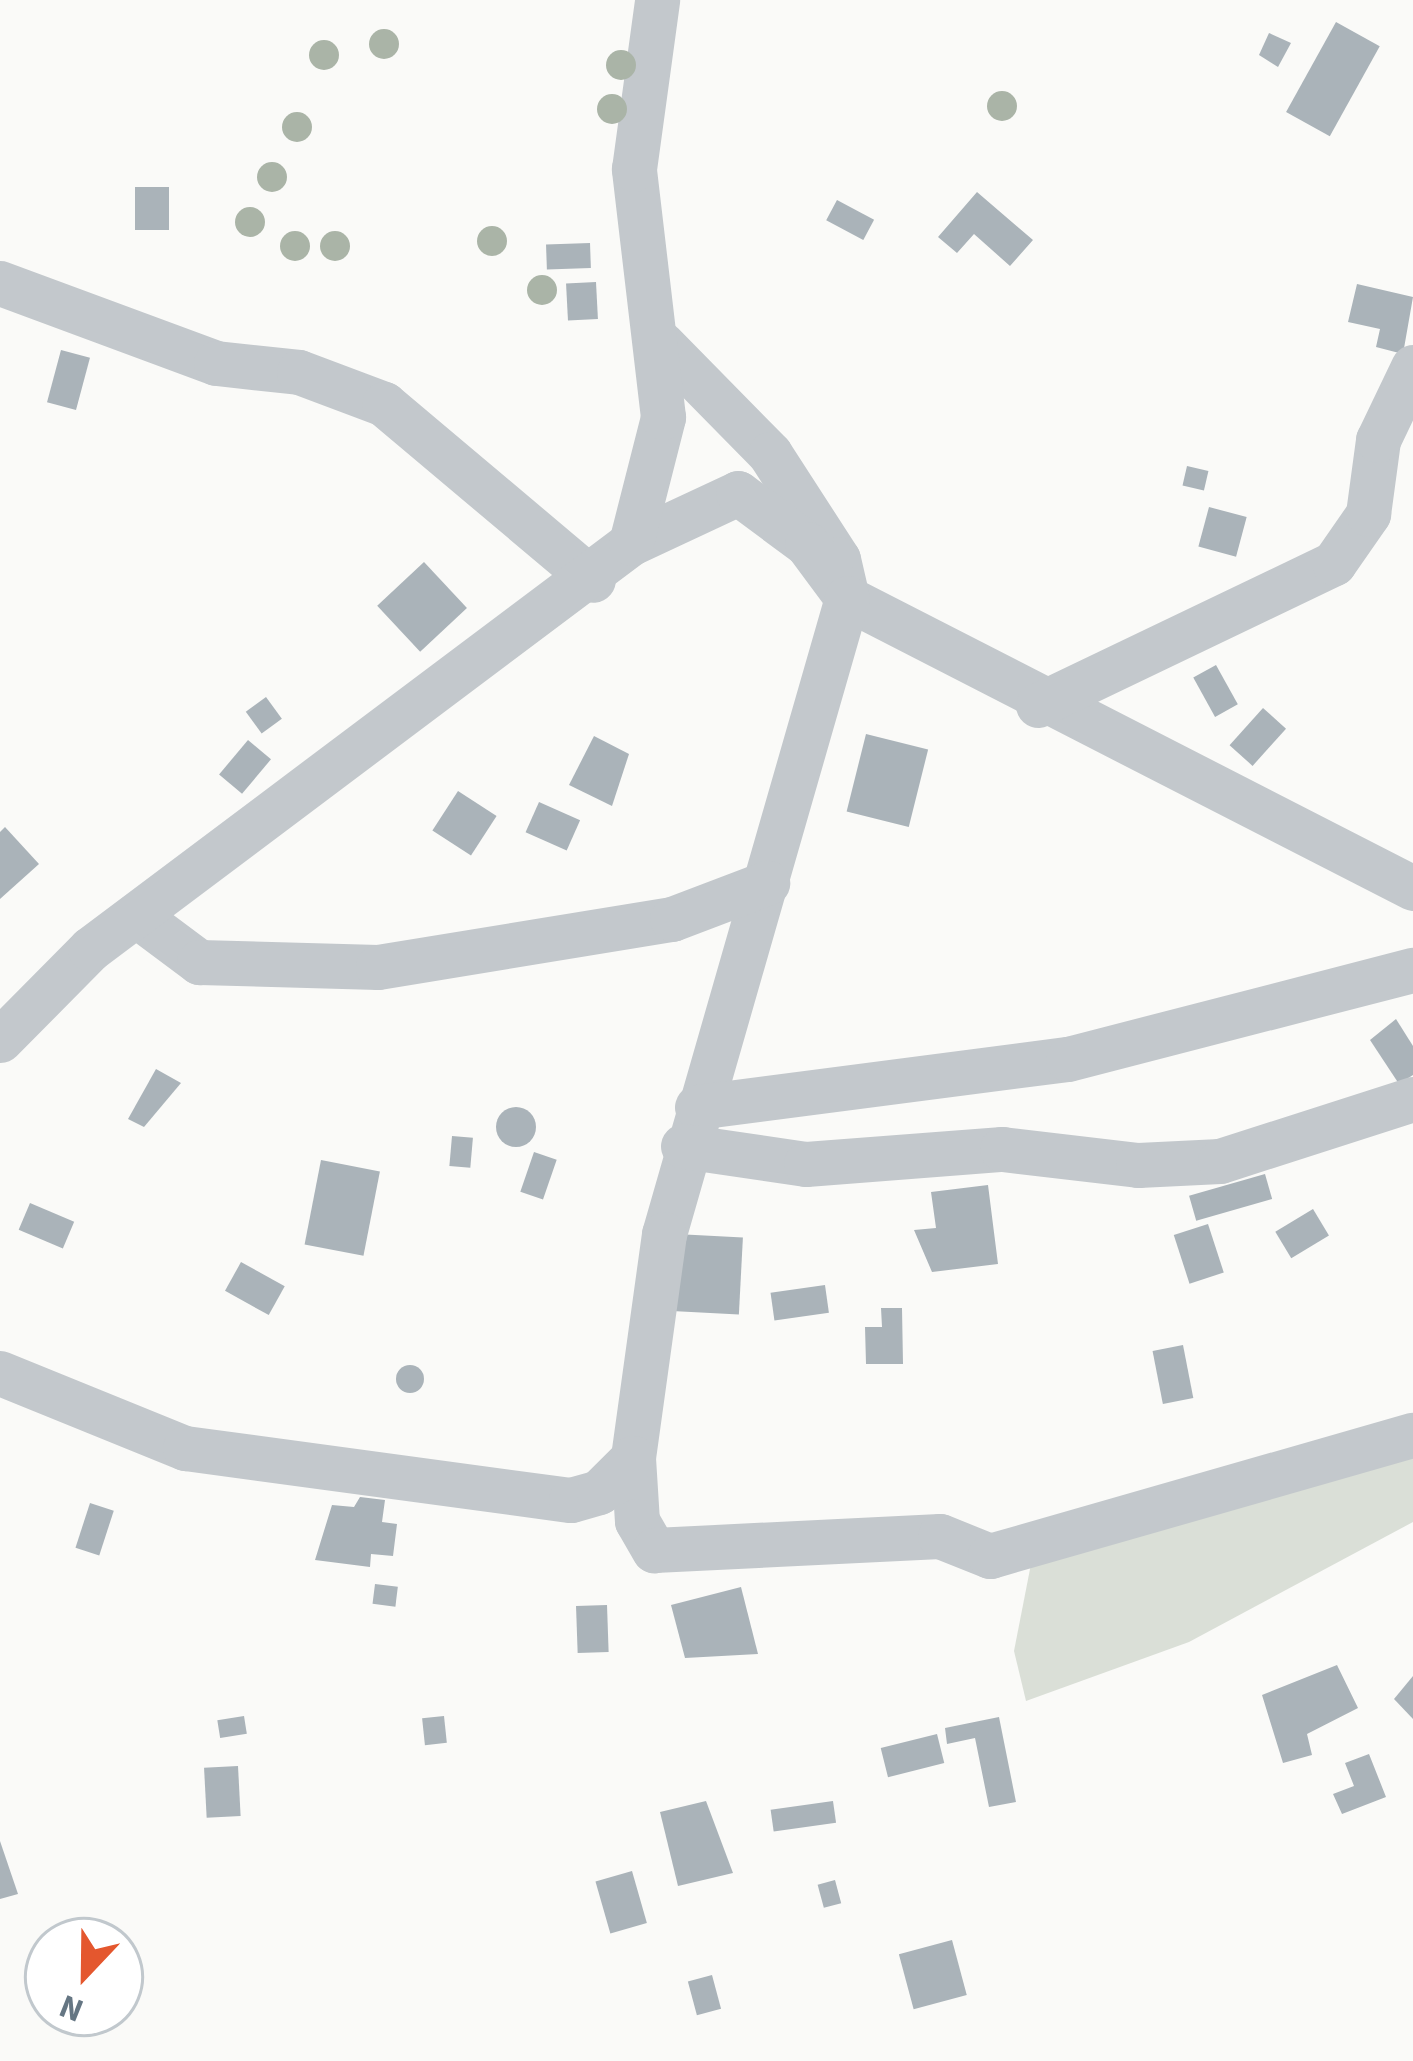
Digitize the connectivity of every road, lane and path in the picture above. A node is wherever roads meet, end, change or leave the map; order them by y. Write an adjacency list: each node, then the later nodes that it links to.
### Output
1 (657, 0): 3 (street)
2 (0, 283): 6 (street)
3 (662, 344): 5 (street); 7 (street)
4 (1413, 367): 8 (street)
5 (631, 543): 6 (street); 7 (street)
6 (593, 580): 11 (street)
7 (847, 598): 8 (street); 9 (street)
8 (1038, 705): 10 (street)
9 (767, 884): 11 (street); 15 (street)
10 (1413, 889)
11 (136, 915): 13 (street)
12 (1413, 970): 15 (street)
13 (0, 1040)
14 (1413, 1099): 15 (street)
15 (690, 1126): 18 (street)
16 (0, 1373): 18 (street)
17 (1413, 1435): 18 (street)
18 (633, 1458)

